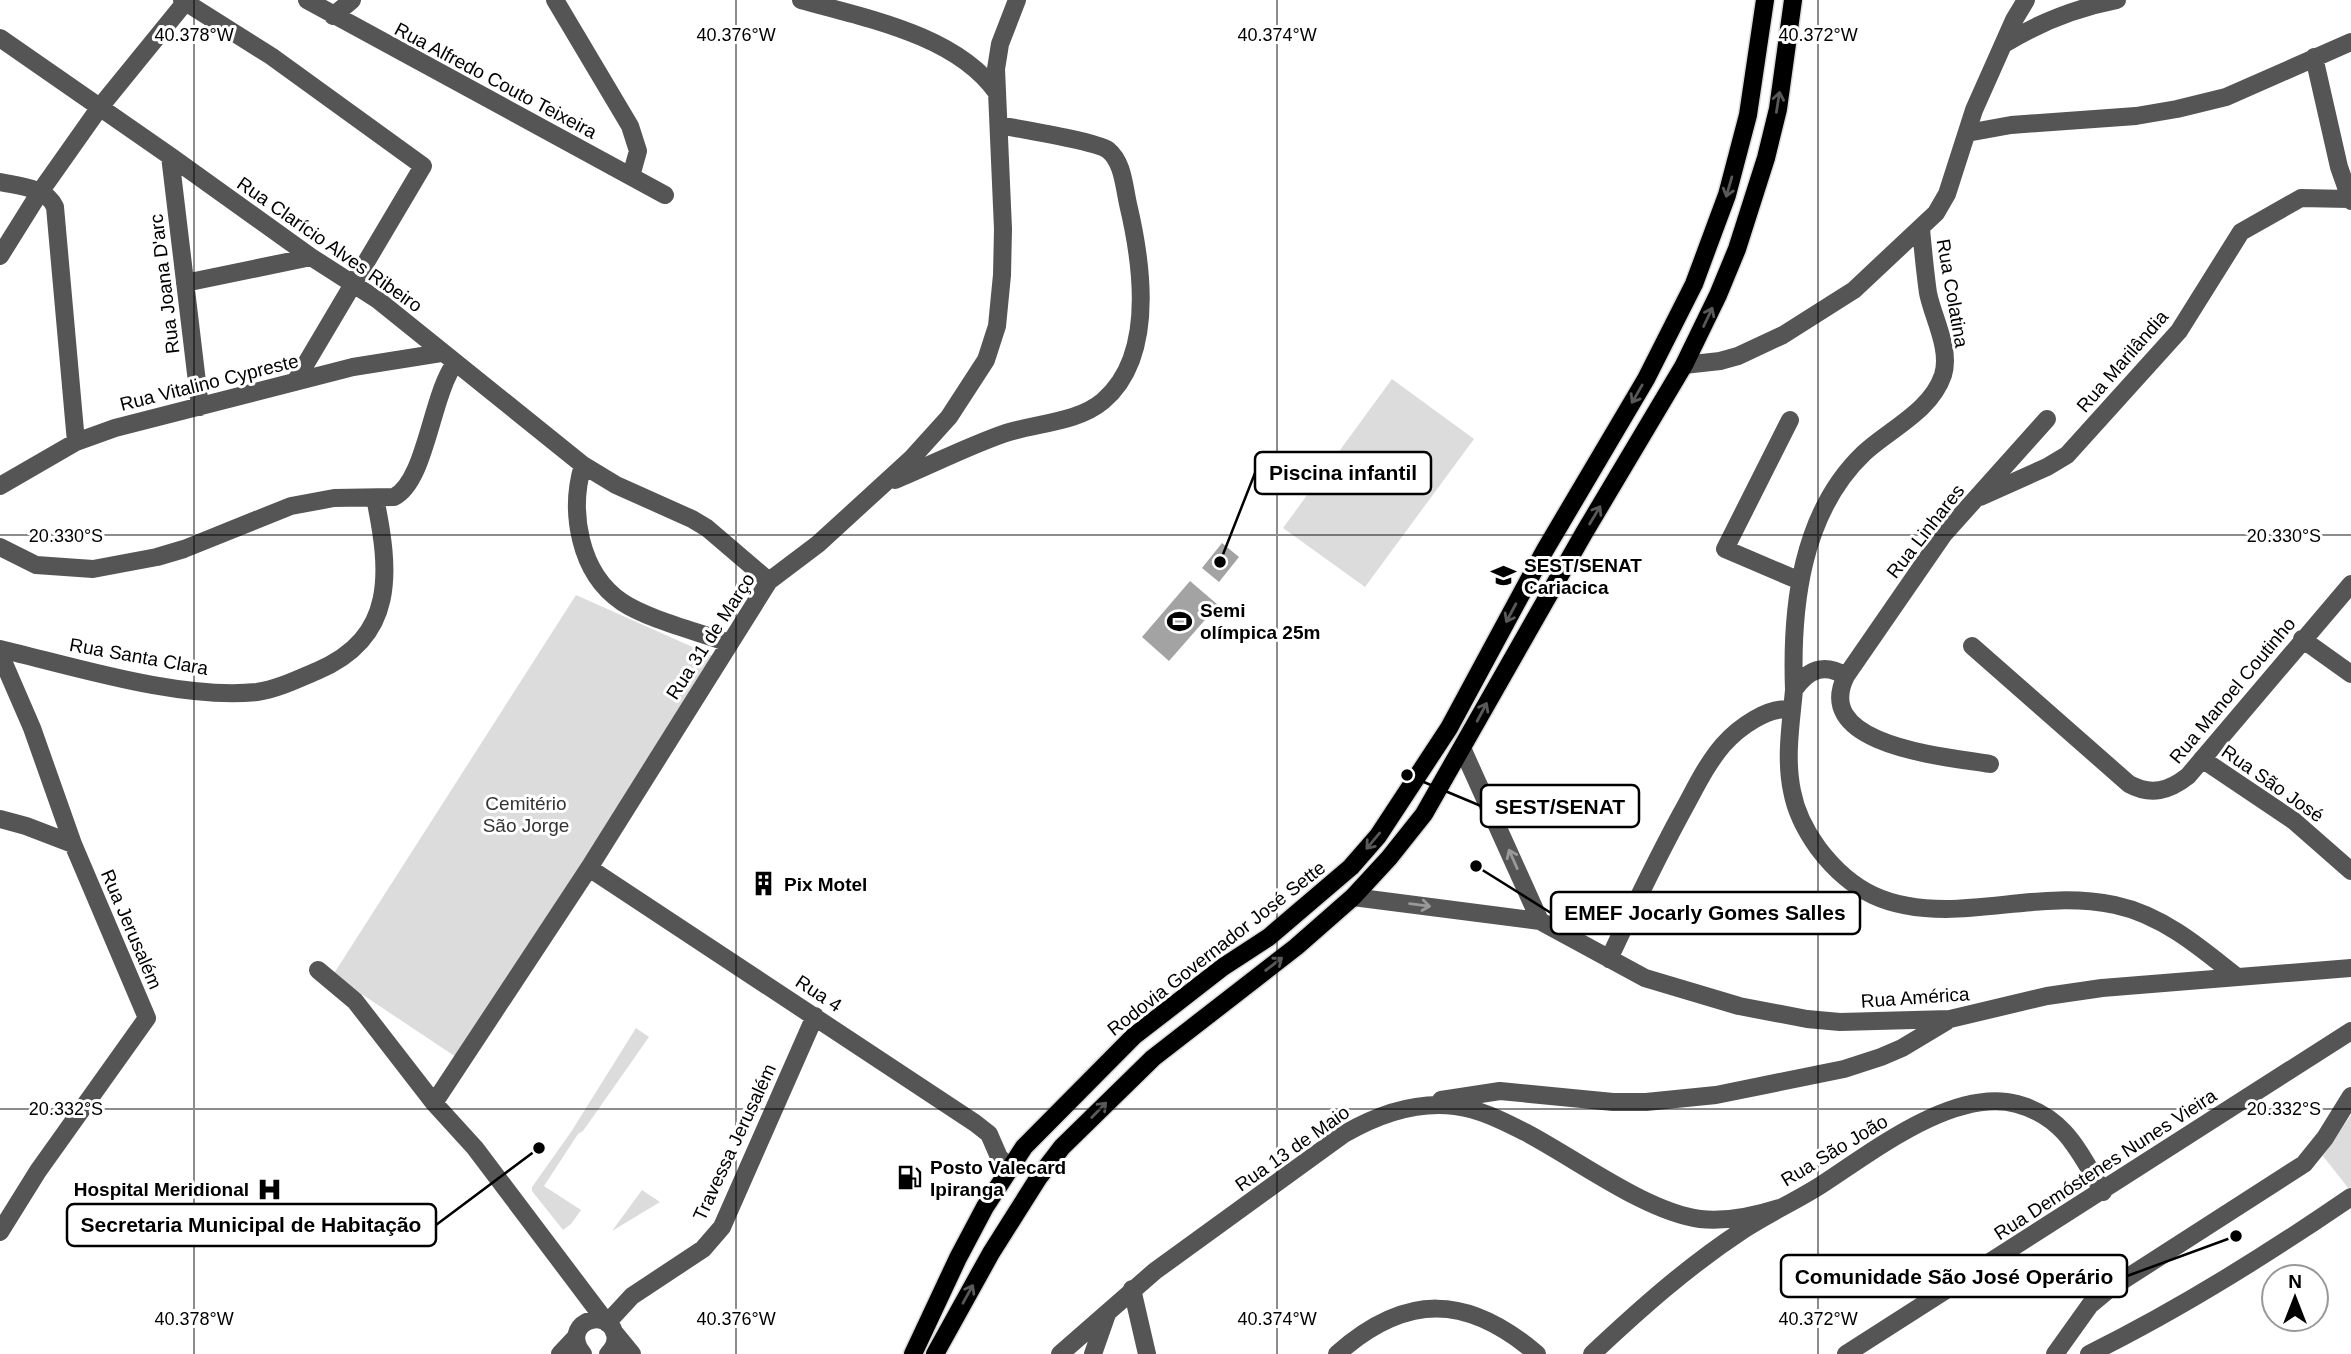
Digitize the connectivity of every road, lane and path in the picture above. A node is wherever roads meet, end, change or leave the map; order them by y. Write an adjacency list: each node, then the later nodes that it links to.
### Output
1 (307, 0): 11 (street, Rua Alfredo Couto Teixeira)
2 (352, 0): 11 (street)
3 (555, 0): 21 (street)
4 (801, 0): 16 (street)
5 (1765, 0): 74 (main road, Rodovia Governador José Sette, one-way to 74)
6 (1793, 0): 32 (main road, one-way to 6)
7 (2117, 0): 14 (street)
8 (185, 1): 17 (street); 30 (street)
9 (1015, 2): 16 (street, Rua 31 de Março)
10 (2023, 3): 14 (street)
11 (333, 16): 21 (street, Rua Alfredo Couto Teixeira)
12 (0, 38): 17 (street, Rua Clarício Alves Ribeiro)
13 (2351, 43): 15 (street)
14 (2004, 44): 19 (street)
15 (2314, 57): 19 (street); 25 (street)
16 (997, 93): 18 (street, Rua 31 de Março)
17 (100, 107): 20 (street, Rua Clarício Alves Ribeiro); 23 (street)
18 (999, 125): 39 (street, Rua 31 de Março); 39 (street)
19 (1967, 133): 26 (street)
20 (170, 156): 28 (street, Rua Clarício Alves Ribeiro); 29 (street, Rua Joana D'arc)
21 (631, 176): 24 (street, Rua Alfredo Couto Teixeira)
22 (0, 182): 23 (street)
23 (40, 192): 27 (street); 37 (street)
24 (665, 195)
25 (2350, 200): 42 (street, Rua Marilândia)
26 (1921, 229): 32 (street); 45 (street, Rua Colatina)
27 (0, 256)
28 (311, 257): 29 (street); 30 (street, Rua Clarício Alves Ribeiro)
29 (185, 284): 34 (street, Rua Joana D'arc)
30 (354, 285): 31 (street, Rua Clarício Alves Ribeiro); 33 (street)
31 (448, 358): 33 (street, Rua Vitalino Cypreste); 38 (street, Rua Clarício Alves Ribeiro); 41 (street)
32 (1684, 365): 55 (main road, one-way to 32)
33 (295, 382): 34 (street, Rua Vitalino Cypreste)
34 (200, 407): 37 (street, Rua Vitalino Cypreste)
35 (2047, 419): 42 (street, Rua Linhares)
36 (1790, 420): 45 (street)
37 (76, 442): 40 (street, Rua Vitalino Cypreste)
38 (583, 465): 44 (street, Rua Clarício Alves Ribeiro); 48 (street)
39 (884, 485): 44 (street, Rua 31 de Março)
40 (0, 486)
41 (375, 498): 43 (street); 50 (street, Rua Santa Clara)
42 (1974, 500): 52 (street, Rua Linhares)
43 (0, 547)
44 (769, 581): 48 (street, Rua 31 de Março)
45 (1800, 581): 53 (street, Rua Colatina)
46 (2351, 584): 47 (street, Rua Manoel Coutinho)
47 (2302, 639): 51 (street); 56 (street, Rua Manoel Coutinho)
48 (729, 643): 60 (street, Rua 31 de Março)
49 (1972, 646): 56 (street, Rua Manoel Coutinho)
50 (0, 652): 59 (street, Rua Jerusalém)
51 (2351, 674)
52 (1846, 676): 53 (street); 57 (street)
53 (1794, 690): 54 (street, Rua Colatina)
54 (1792, 710): 64 (street); 67 (street, Rua Colatina)
55 (1462, 748): 62 (main road); 63 (street, one-way to 55)
56 (2202, 759): 61 (street, Rua São José)
57 (1990, 764)
58 (0, 819): 59 (street)
59 (73, 844): 78 (street, Rua Jerusalém)
60 (589, 868): 68 (street, Rua 4); 72 (street, Rua 31 de Março)
61 (2351, 871)
62 (1353, 897): 63 (street, Rua América, one-way to 63); 79 (main road, one-way to 62)
63 (1540, 921): 64 (street, Rua América)
64 (1609, 960): 69 (street, Rua América)
65 (2351, 968): 67 (street, Rua América)
66 (318, 970): 72 (street)
67 (2237, 977): 69 (street, Rua América)
68 (815, 1016): 74 (street, Rua 4); 82 (street, Travessa Jerusalém)
69 (1950, 1019): 73 (street)
70 (2351, 1031): 75 (street, Rua Demóstenes Nunes Vieira)
71 (2351, 1096): 97 (street)
72 (434, 1103): 82 (street)
73 (1406, 1108): 77 (street, Rua 13 de Maio); 80 (street, Rua 13 de Maio)
74 (1010, 1168): 79 (main road); 88 (main road, Rodovia Governador José Sette)
75 (2103, 1192): 77 (street, Rua São João); 96 (street, Rua Demóstenes Nunes Vieira)
76 (2351, 1197): 84 (street)
77 (1779, 1208): 95 (street, Rua São João)
78 (3, 1219)
79 (991, 1253): 89 (main road, one-way to 79)
80 (1132, 1290): 81 (street, Rua 13 de Maio); 92 (street)
81 (1108, 1311): 90 (street, Rua 13 de Maio); 91 (street)
82 (611, 1327): 83 (street); 86 (street); 87 (street)
83 (579, 1346): 85 (street)
84 (2101, 1352)
85 (560, 1354)
86 (608, 1354)
87 (632, 1354)
88 (913, 1354)
89 (935, 1354)
90 (1060, 1354)
91 (1093, 1354)
92 (1147, 1354)
93 (1337, 1354): 94 (street)
94 (1537, 1354)
95 (1592, 1354)
96 (1846, 1354)
97 (2056, 1354)

